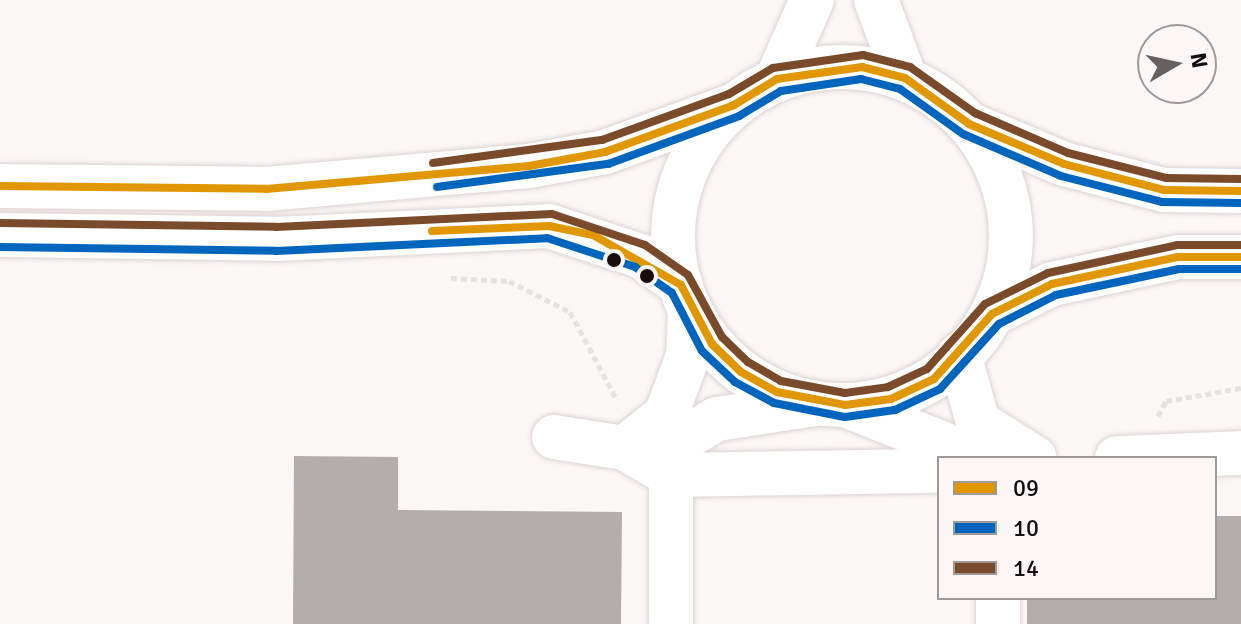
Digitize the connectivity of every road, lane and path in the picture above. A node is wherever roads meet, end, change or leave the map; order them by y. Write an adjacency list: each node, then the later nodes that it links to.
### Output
1 (812, 0): 4 (main road)
2 (876, 0): 3 (main road)
3 (905, 78): 4 (main road); 6 (main road)
4 (777, 79): 5 (main road)
5 (734, 105): 7 (main road); 12 (main road)
6 (969, 124): 8 (main road); 13 (main road)
7 (0, 186)
8 (1241, 191)
9 (0, 235): 12 (main road)
10 (1241, 257): 13 (main road)
11 (435, 278): 18 (path)
12 (685, 297): 15 (main road); 16 (main road)
13 (992, 314): 14 (main road)
14 (959, 355): 15 (main road); 21 (main road)
15 (830, 404): 20 (main road); 24 (main road)
16 (669, 407): 18 (main road); 24 (main road)
17 (554, 437): 18 (main road)
18 (624, 448): 24 (main road)
19 (1241, 453): 22 (main road)
20 (973, 456)
21 (1032, 456)
22 (1167, 456)
23 (937, 471): 24 (main road)
24 (671, 475): 26 (main road)
25 (998, 600): 27 (main road)
26 (671, 624)
27 (998, 624)

